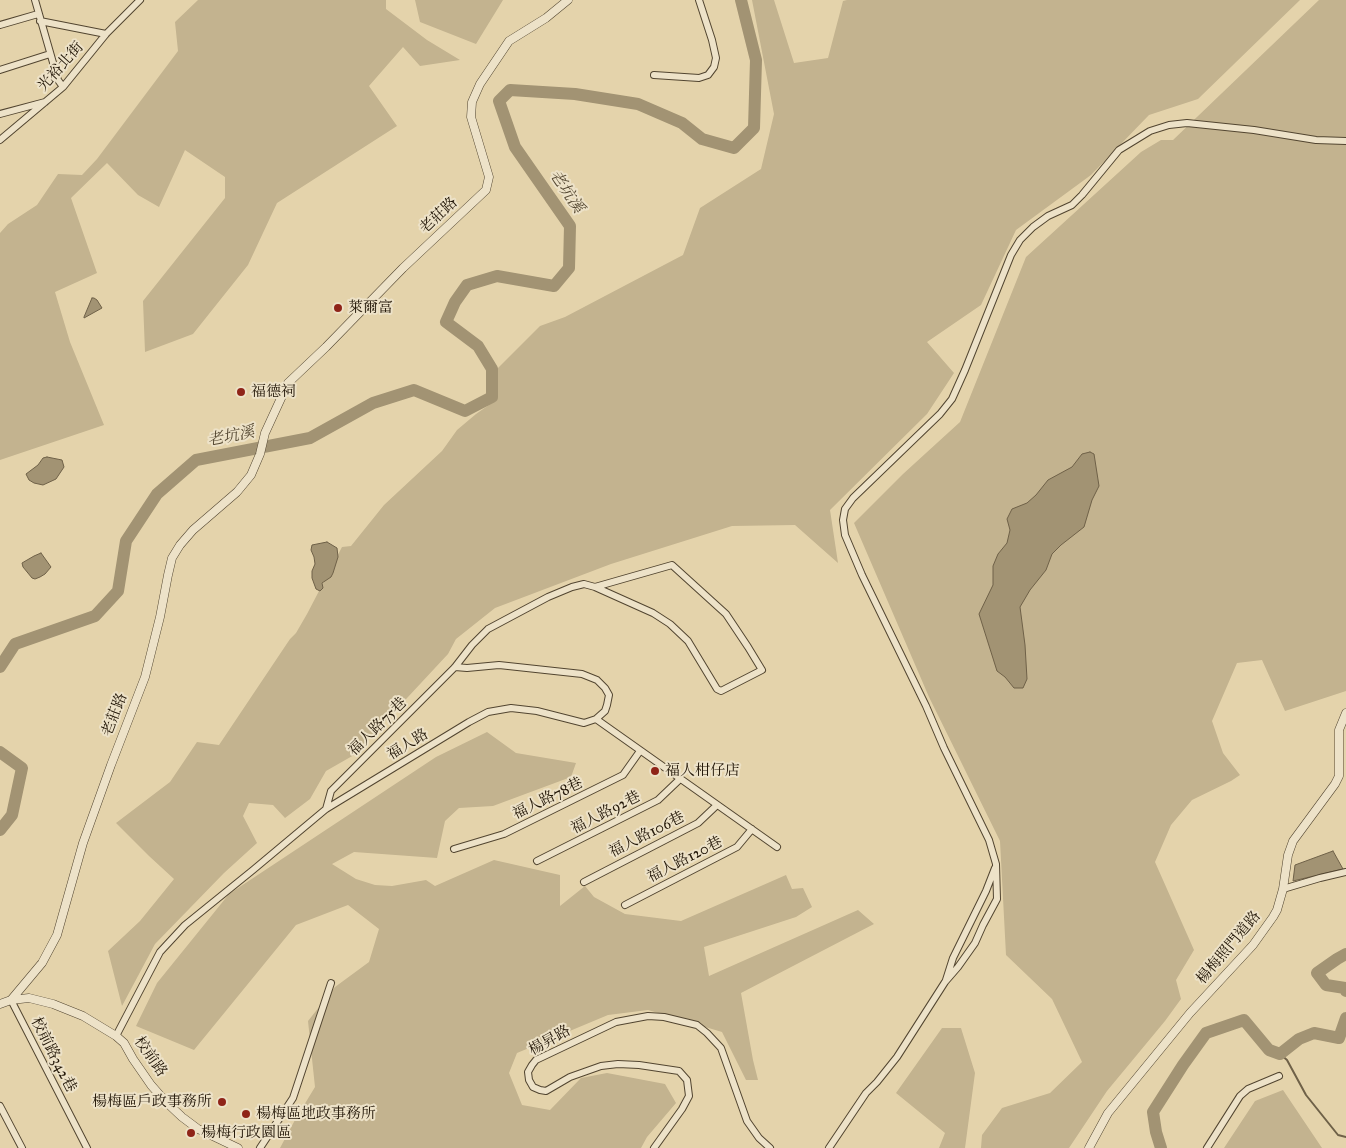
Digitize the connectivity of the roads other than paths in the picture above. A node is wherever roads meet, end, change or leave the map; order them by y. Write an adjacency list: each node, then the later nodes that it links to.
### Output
1 (34, 0): 5 (street)
2 (568, 0): 35 (street, 老莊路)
3 (699, 0): 10 (street)
4 (134, 2): 7 (street, 光裕北街)
5 (39, 17): 6 (street); 7 (street); 8 (street)
6 (0, 26)
7 (106, 34): 11 (street, 光裕北街)
8 (50, 54): 9 (street); 11 (street)
9 (0, 70)
10 (654, 75)
11 (63, 87): 12 (street, 光裕北街)
12 (47, 102): 13 (street); 14 (street, 光裕北街)
13 (0, 114)
14 (0, 140)
15 (1346, 141): 28 (street)
16 (595, 587): 16 (street); 17 (street, 福人路75巷)
17 (455, 667): 19 (street); 23 (street, 福人路75巷)
18 (1346, 713): 31 (street, 楊梅照門道路)
19 (596, 719): 20 (street); 23 (street, 福人路)
20 (640, 751): 21 (street); 26 (street, 福人路78巷)
21 (680, 779): 22 (street); 27 (street, 福人路92巷)
22 (717, 805): 24 (street); 30 (street, 福人路106巷)
23 (326, 809): 37 (street, 福人路)
24 (752, 829): 25 (street); 32 (street, 福人路120巷)
25 (776, 847)
26 (454, 849)
27 (537, 861)
28 (996, 864): 33 (street); 33 (street)
29 (1346, 872): 31 (street)
30 (584, 882)
31 (1283, 889): 47 (street, 楊梅照門道路)
32 (625, 905)
33 (945, 982): 46 (street)
34 (331, 984): 43 (street)
35 (11, 1000): 36 (street, 校前路); 37 (street, 校前路); 41 (street, 校前路342巷)
36 (0, 1004)
37 (116, 1036): 42 (street, 校前路)
38 (1280, 1076): 48 (street)
39 (0, 1106): 40 (street)
40 (22, 1148)
41 (87, 1148)
42 (238, 1148)
43 (260, 1148)
44 (654, 1148): 45 (street, 楊昇路)
45 (770, 1148)
46 (829, 1148)
47 (1089, 1148)
48 (1207, 1148)

